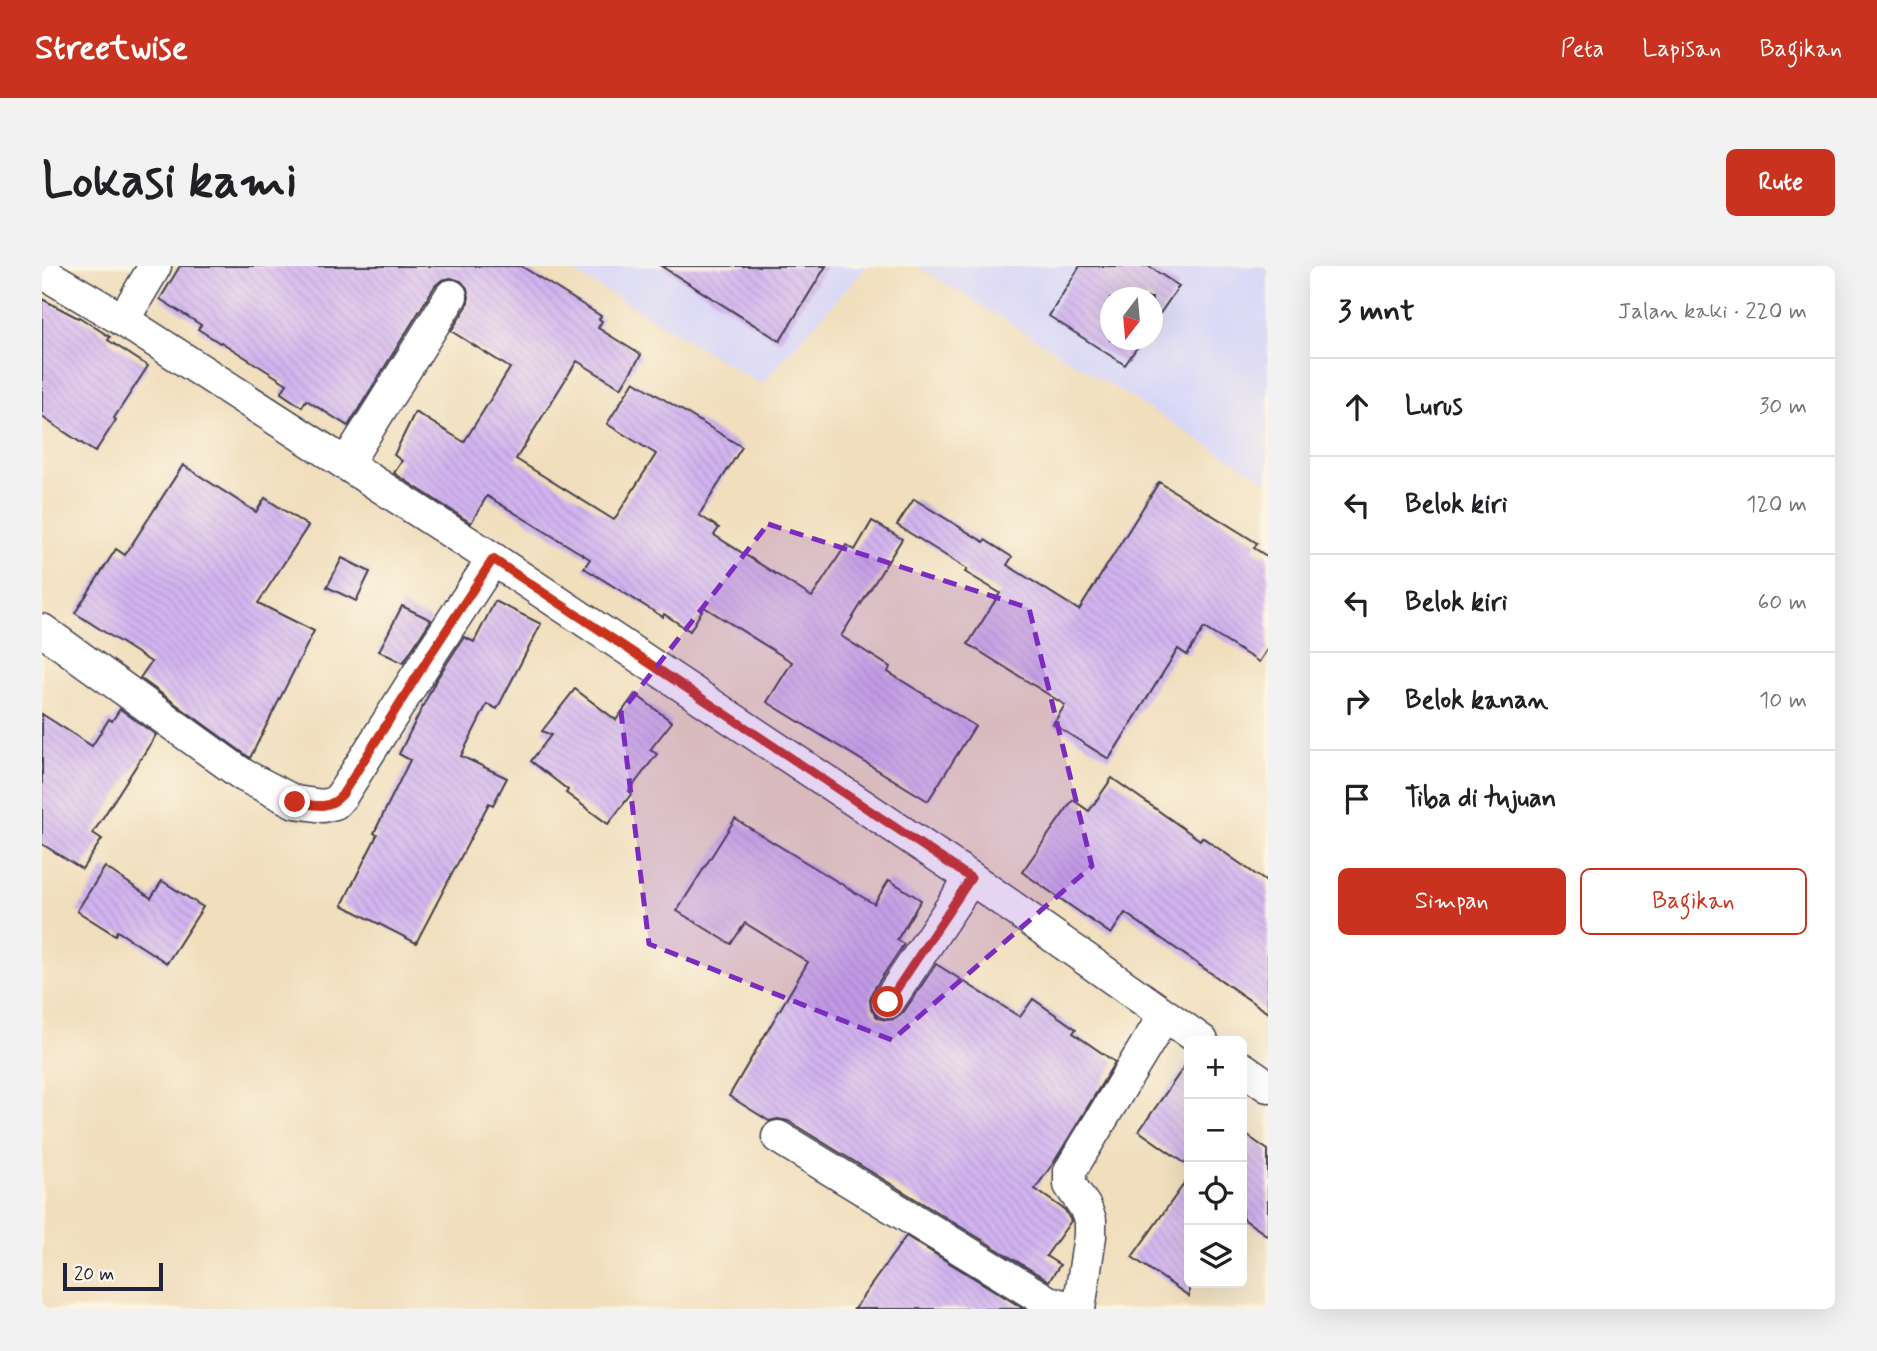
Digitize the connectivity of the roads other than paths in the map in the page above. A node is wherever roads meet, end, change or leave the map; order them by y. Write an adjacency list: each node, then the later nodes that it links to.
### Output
1 (155, 266): 4 (street)
2 (42, 272): 4 (street)
3 (451, 296): 5 (street)
4 (122, 320): 5 (street)
5 (346, 464): 6 (street)
6 (493, 559): 7 (street); 8 (street)
7 (42, 630)
8 (971, 878): 9 (street); 10 (street)
9 (888, 1002)
10 (1164, 1016): 11 (street); 15 (street)
11 (1194, 1036)
12 (1247, 1071): 13 (street)
13 (1268, 1086)
14 (778, 1137): 15 (street)
15 (1079, 1309)

